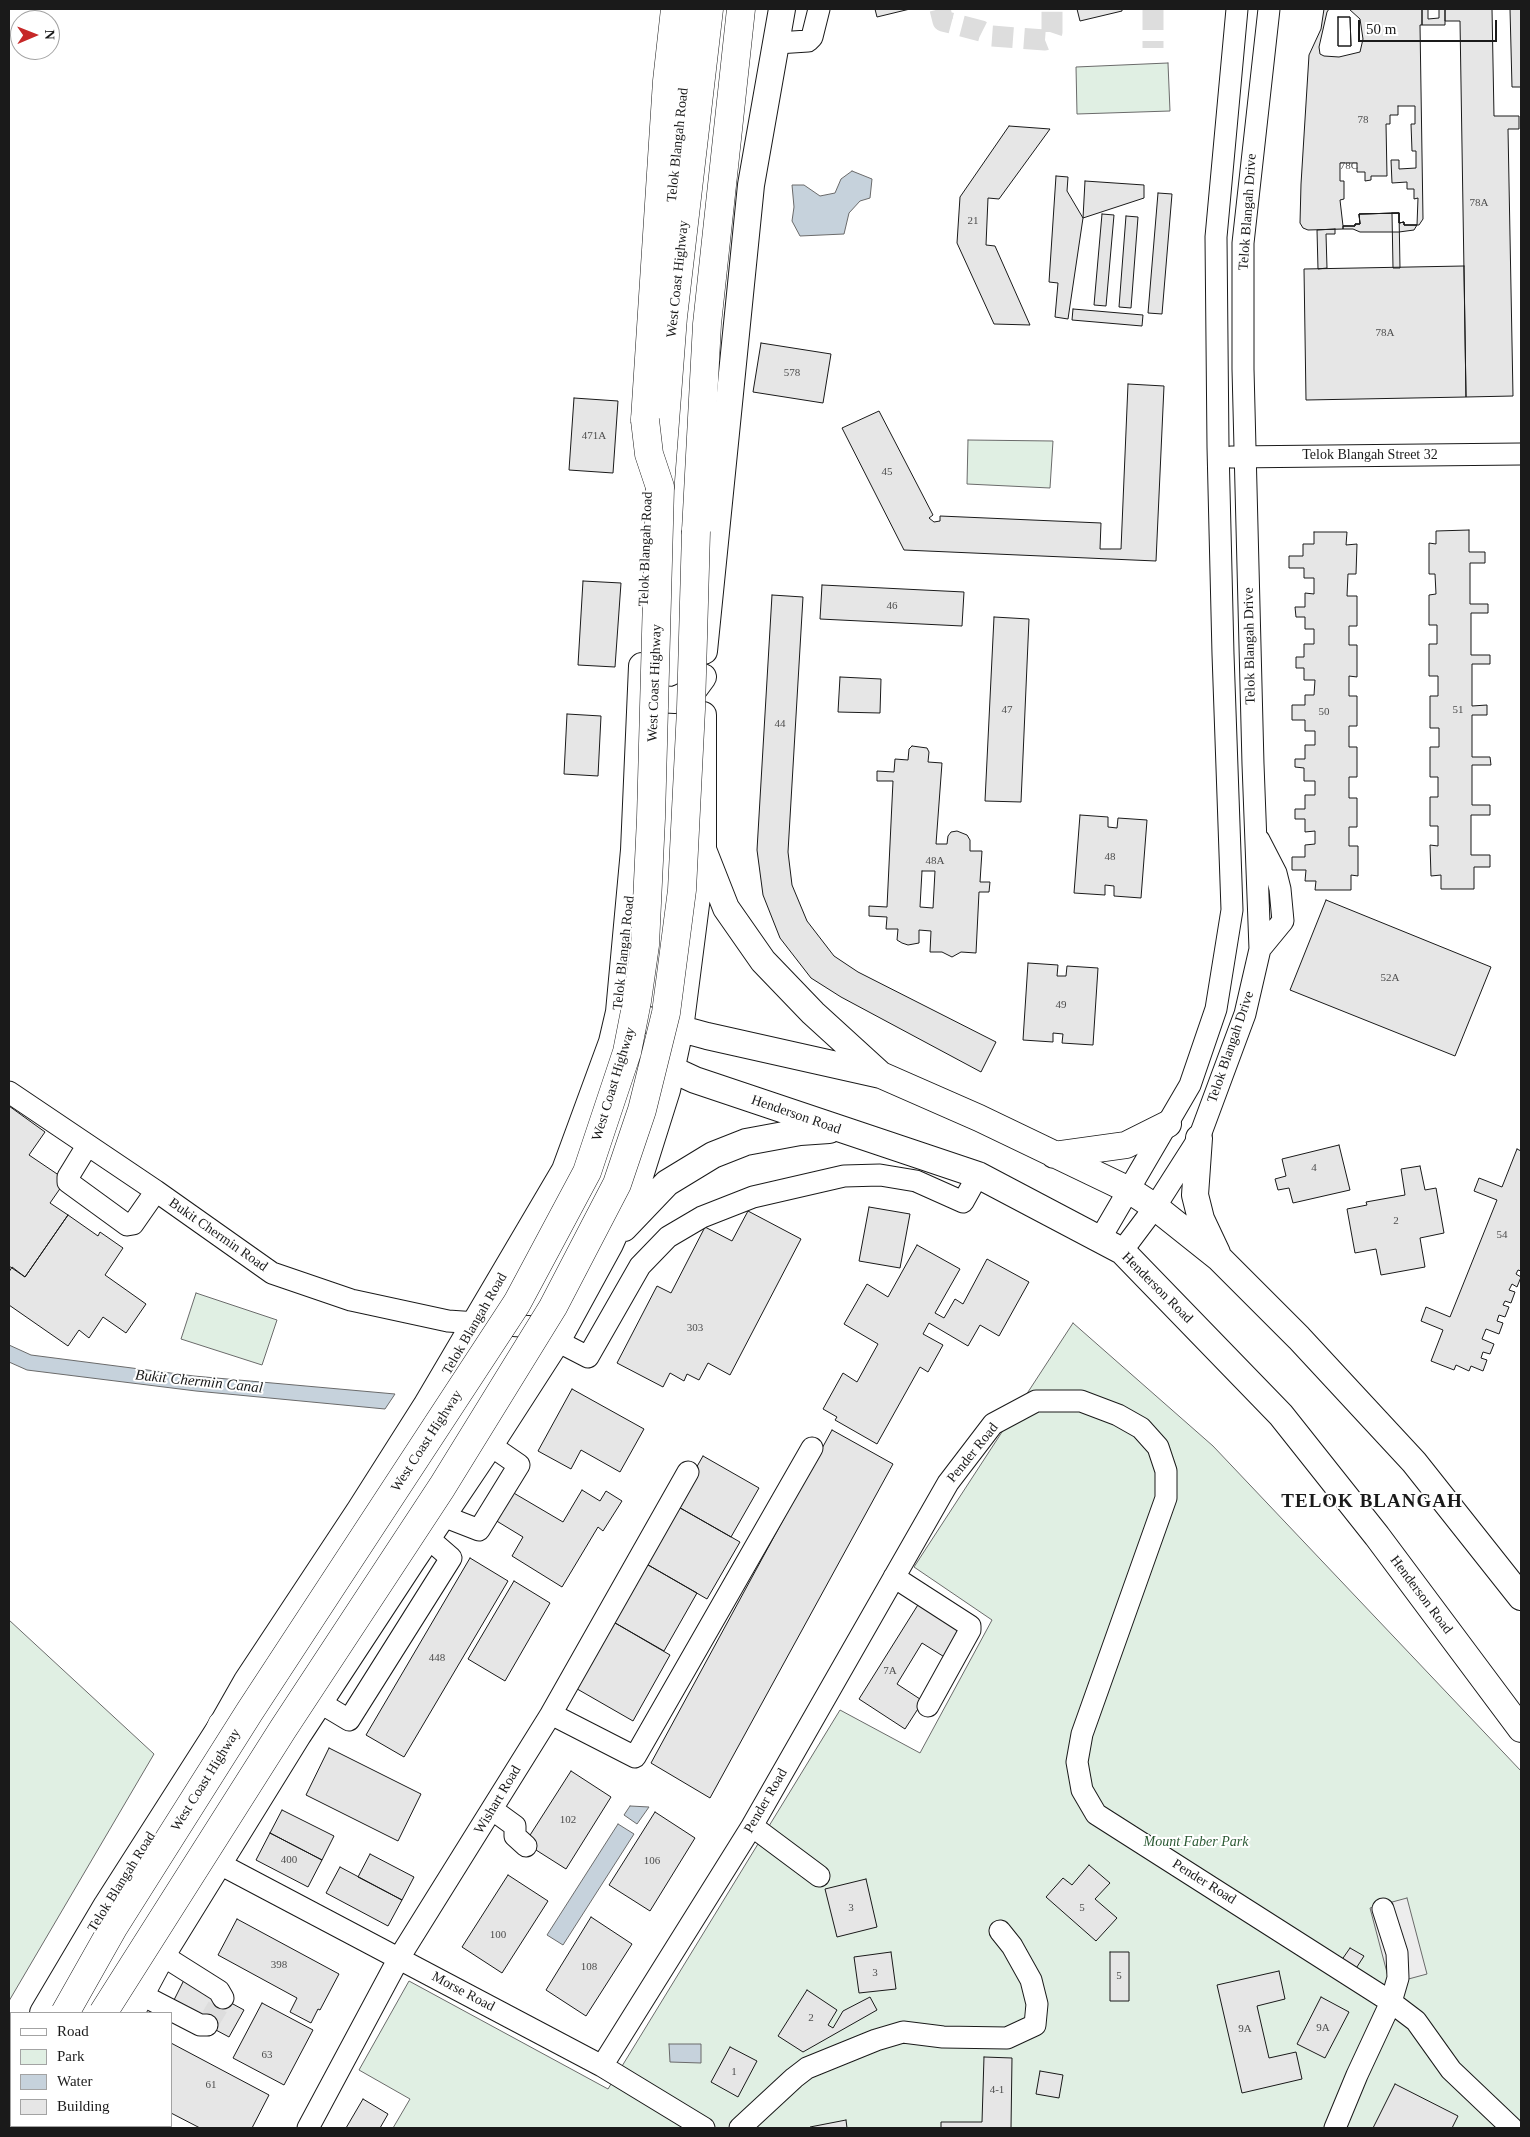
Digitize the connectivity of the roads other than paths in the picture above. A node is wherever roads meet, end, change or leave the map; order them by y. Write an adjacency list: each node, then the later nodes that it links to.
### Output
1 (675, 9): 13 (highway, bridge)
2 (698, 9): 15 (main road, Telok Blangah Road)
3 (709, 9): 13 (highway, West Coast Highway)
4 (741, 9): 65 (highway, bridge)
5 (782, 9): 9 (main road)
6 (820, 9): 9 (street)
7 (1238, 9): 12 (street, Telok Blangah Drive)
8 (1269, 9): 11 (street, Telok Blangah Drive)
9 (777, 43): 14 (main road)
10 (1521, 454): 11 (street, Telok Blangah Street 32)
11 (1246, 456): 12 (street, Telok Blangah Street 32); 25 (street, Telok Blangah Drive)
12 (1218, 457): 23 (street, Telok Blangah Drive)
13 (660, 487): 63 (highway, West Coast Highway, bridge)
14 (703, 677): 15 (main road); 16 (main road)
15 (641, 689): 17 (main road, Telok Blangah Road)
16 (703, 850): 18 (main road); 21 (main road)
17 (619, 1012): 18 (main road); 19 (main road, Telok Blangah Road)
18 (680, 1029): 20 (main road); 21 (main road)
19 (612, 1042): 20 (main road, Henderson Road); 36 (main road, Telok Blangah Road)
20 (672, 1070): 24 (main road, Henderson Road); 32 (main road)
21 (881, 1075): 27 (main road)
22 (9, 1092): 26 (street, Bukit Chermin Road)
23 (1168, 1124): 27 (main road); 29 (street, Telok Blangah Drive)
24 (839, 1129): 28 (main road, Henderson Road); 32 (main road)
25 (1199, 1138): 31 (street, Telok Blangah Drive); 34 (main road)
26 (88, 1146): 30 (street, Bukit Chermin Road); 30 (street)
27 (1054, 1155): 29 (main road)
28 (978, 1175): 33 (main road, Henderson Road); 37 (street)
29 (1129, 1190): 31 (main road); 33 (street, Telok Blangah Drive)
30 (156, 1191): 36 (street, Bukit Chermin Road)
31 (1155, 1207): 33 (street, Telok Blangah Drive); 34 (main road)
32 (610, 1244): 35 (main road)
33 (1111, 1245): 49 (main road, Henderson Road)
34 (1219, 1258): 44 (main road)
35 (571, 1318): 36 (street, Bukit Chermin Road); 37 (main road)
36 (476, 1323): 48 (main road, Telok Blangah Road)
37 (557, 1340): 38 (main road)
38 (490, 1445): 41 (main road); 41 (street)
39 (812, 1448): 47 (street)
40 (688, 1472): 47 (street, Wishart Road)
41 (443, 1516): 42 (main road)
42 (428, 1538): 45 (main road); 45 (street)
43 (894, 1577): 46 (street); 51 (street, Pender Road); 60 (street, Pender Road)
44 (1521, 1597)
45 (319, 1702): 53 (main road)
46 (928, 1706)
47 (551, 1714): 50 (street, Wishart Road)
48 (222, 1725): 62 (main road, Telok Blangah Road); 64 (highway)
49 (1521, 1729)
50 (488, 1818): 52 (street); 58 (street, Wishart Road)
51 (752, 1826): 54 (street); 69 (street, Pender Road)
52 (520, 1841)
53 (218, 1863): 57 (main road); 58 (street, Morse Road)
54 (819, 1876)
55 (1383, 1909): 60 (street)
56 (1000, 1931): 72 (street)
57 (162, 1955): 59 (street); 61 (main road)
58 (399, 1958): 69 (street, Morse Road); 70 (street, Wishart Road)
59 (223, 1998)
60 (1390, 2002): 73 (street); 74 (street, Pender Road)
61 (135, 2004): 66 (street)
62 (44, 2012)
63 (66, 2012)
64 (81, 2012)
65 (104, 2012)
66 (160, 2012)
67 (172, 2016): 68 (street)
68 (207, 2025)
69 (602, 2066): 71 (street, Morse Road)
70 (308, 2128)
71 (704, 2128)
72 (740, 2128)
73 (1335, 2128)
74 (1512, 2128)

